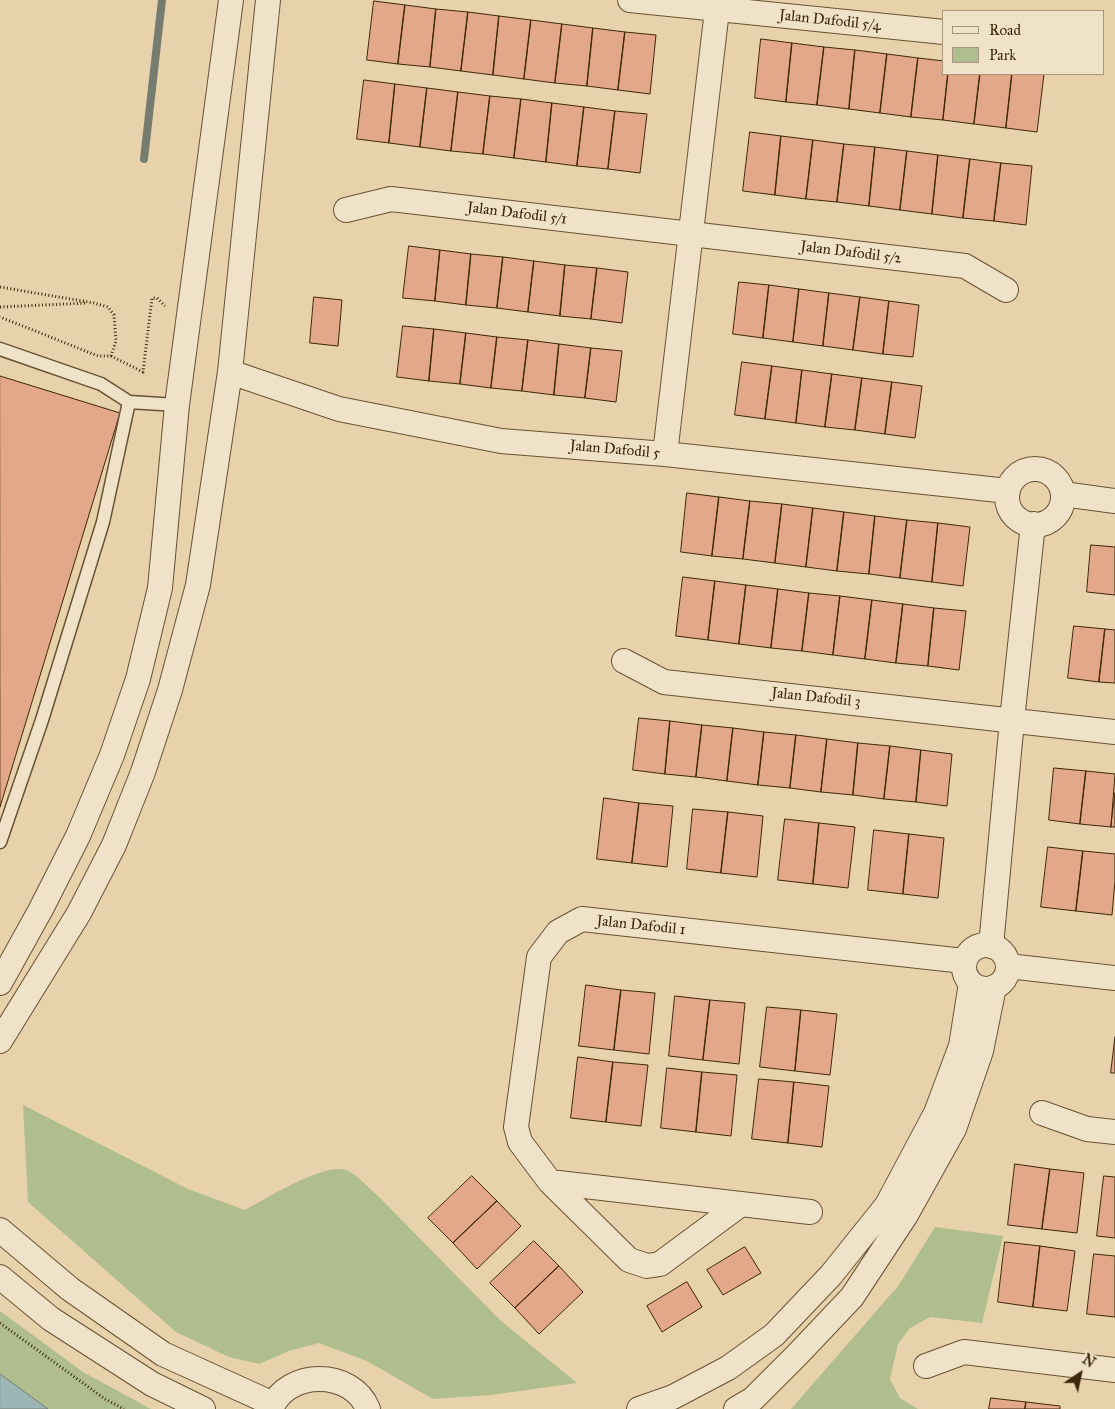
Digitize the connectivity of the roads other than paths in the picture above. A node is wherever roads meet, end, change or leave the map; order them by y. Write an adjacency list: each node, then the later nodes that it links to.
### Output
1 (231, 0): 12 (street)
2 (268, 0): 10 (street)
3 (630, 0): 4 (street, Jalan Dafodil 5/4)
4 (717, 10): 5 (street, Jalan Dafodil 5/4); 7 (street)
5 (942, 32)
6 (346, 210): 7 (street, Jalan Dafodil 5/1)
7 (690, 234): 8 (street, Jalan Dafodil 5/2); 13 (street)
8 (1006, 290)
9 (0, 349): 11 (lane)
10 (230, 372): 13 (street, Jalan Dafodil 5); 27 (street)
11 (130, 402): 12 (lane); 21 (lane)
12 (177, 405): 24 (street)
13 (665, 454): 14 (street, Jalan Dafodil 5)
14 (1008, 491): 15 (street); 17 (street)
15 (1063, 494): 16 (street); 17 (street)
16 (1115, 501)
17 (1033, 524): 19 (street)
18 (624, 661): 19 (street, Jalan Dafodil 3)
19 (1012, 720): 20 (street, Jalan Dafodil 3); 22 (street)
20 (1115, 732)
21 (0, 842)
22 (991, 946): 23 (street); 25 (street)
23 (1008, 966): 25 (street); 26 (street)
24 (2, 969)
25 (976, 977): 30 (street, Jalan Dafodil 1); 40 (street); 41 (street)
26 (1115, 978)
27 (0, 1041)
28 (1042, 1113): 29 (street)
29 (1115, 1132)
30 (550, 1182): 31 (street); 31 (street, Jalan Dafodil 1)
31 (741, 1204): 32 (street)
32 (810, 1212)
33 (0, 1230): 37 (street)
34 (0, 1277): 38 (street)
35 (926, 1366): 36 (street)
36 (1115, 1370)
37 (272, 1407): 39 (street)
38 (203, 1409)
39 (368, 1409)
40 (638, 1409)
41 (736, 1409)

